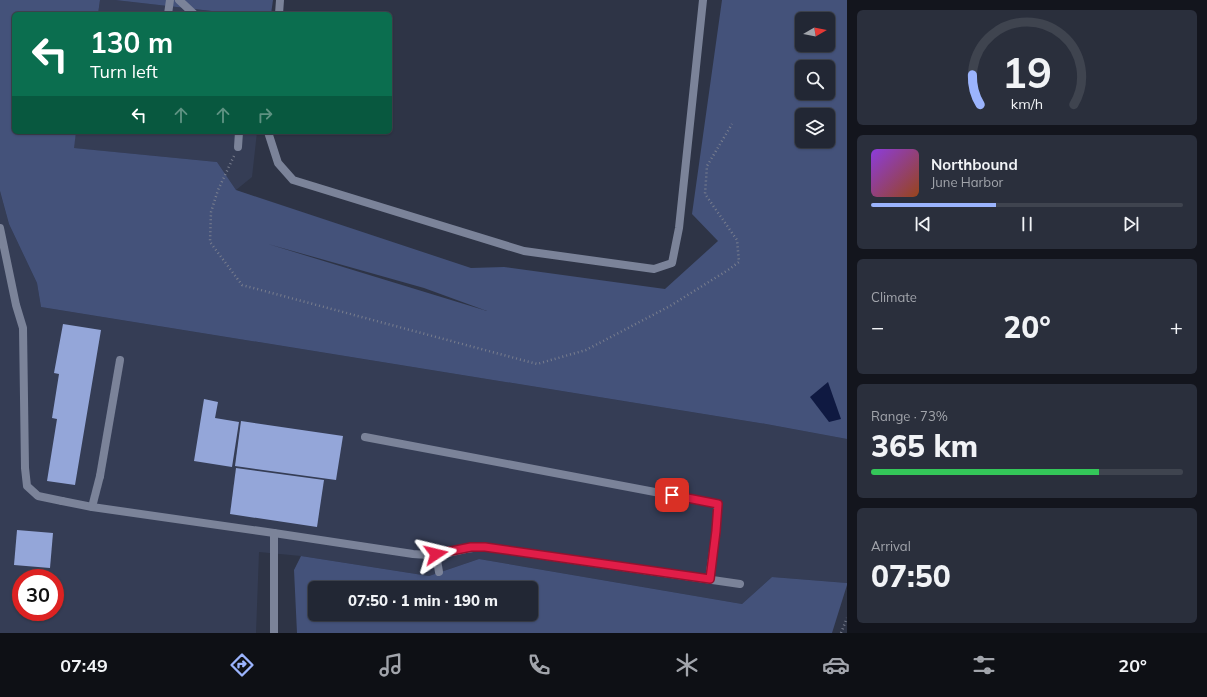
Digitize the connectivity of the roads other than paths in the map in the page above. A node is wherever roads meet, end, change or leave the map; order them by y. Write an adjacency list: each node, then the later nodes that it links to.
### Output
1 (170, 0): 5 (street)
2 (179, 0): 6 (street)
3 (280, 0): 7 (street)
4 (703, 0): 9 (street)
5 (168, 12)
6 (192, 12)
7 (279, 12)
8 (239, 134): 10 (street)
9 (269, 134)
10 (238, 147)
11 (0, 228): 14 (street)
12 (120, 360): 14 (street)
13 (365, 436): 18 (street)
14 (92, 507): 15 (street)
15 (274, 532): 16 (street); 20 (street)
16 (436, 554): 17 (street); 18 (street)
17 (439, 572)
18 (710, 579): 19 (street)
19 (740, 584)
20 (274, 633)

